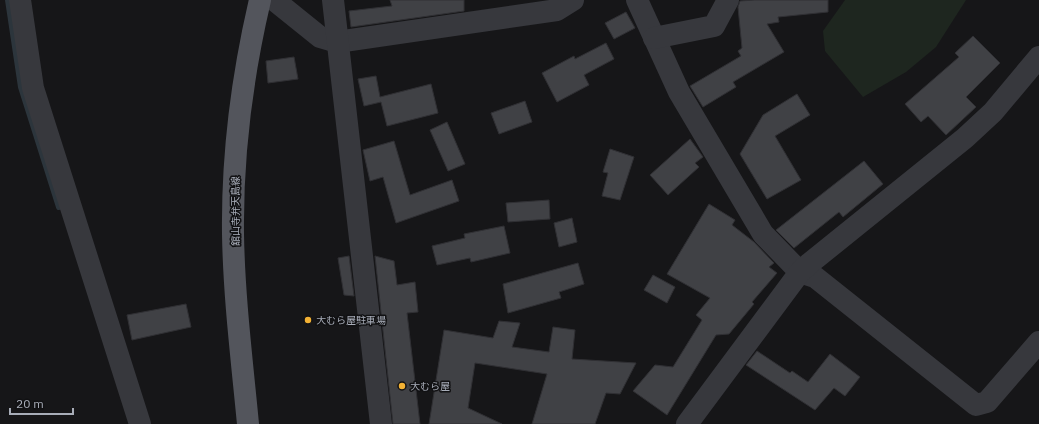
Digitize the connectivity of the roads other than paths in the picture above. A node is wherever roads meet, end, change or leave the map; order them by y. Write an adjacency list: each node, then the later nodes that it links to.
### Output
1 (20, 0): 13 (street)
2 (260, 0): 14 (main road, 舘山寺弁天島線)
3 (274, 0): 9 (street)
4 (333, 0): 9 (street)
5 (573, 0): 9 (street)
6 (637, 0): 8 (street)
7 (728, 0): 8 (street)
8 (654, 38): 11 (street)
9 (338, 42): 15 (street)
10 (1039, 57): 11 (street)
11 (800, 272): 12 (street); 16 (street)
12 (1039, 342)
13 (140, 424)
14 (248, 424)
15 (381, 424)
16 (687, 424)

